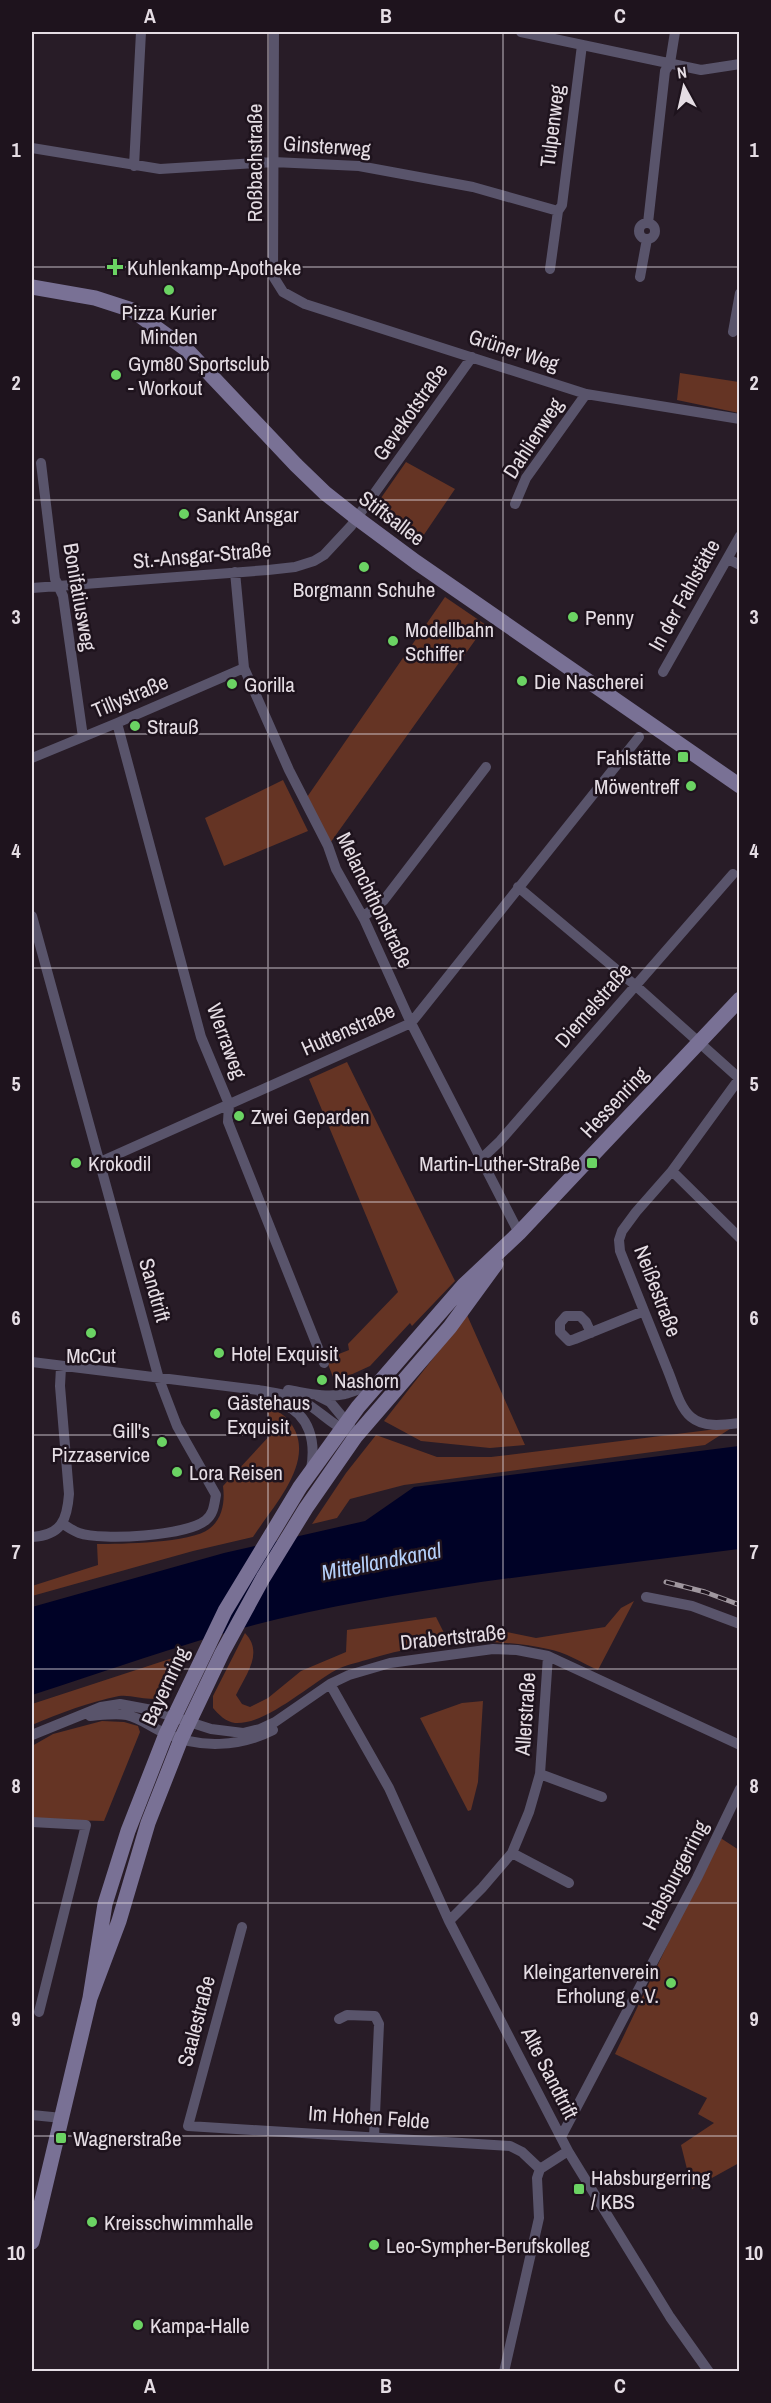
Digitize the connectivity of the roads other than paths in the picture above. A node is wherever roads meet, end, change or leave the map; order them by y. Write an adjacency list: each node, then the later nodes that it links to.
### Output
1 (141, 32): 10 (street)
2 (274, 32): 9 (street, Roßbachstraße)
3 (521, 32): 5 (street)
4 (675, 32): 6 (street)
5 (582, 45): 6 (street); 11 (street, Tulpenweg)
6 (670, 63): 7 (street); 13 (street)
7 (740, 64)
8 (32, 148): 10 (street, Ginsterweg)
9 (273, 162): 10 (street, Ginsterweg); 11 (street, Ginsterweg); 15 (street, Roßbachstraße)
10 (134, 166)
11 (558, 211): 12 (street)
12 (550, 269)
13 (640, 277)
14 (32, 287): 23 (street, Stiftsallee)
15 (283, 292): 18 (street, Grüner Weg)
16 (740, 293): 17 (street)
17 (733, 332)
18 (472, 357): 19 (street, Grüner Weg); 23 (street, Gevekotstraße)
19 (586, 394): 20 (street, Grüner Weg); 22 (street, Dahlienweg)
20 (740, 420)
21 (41, 464): 28 (street, Bonifatiusweg)
22 (515, 504)
23 (358, 519): 27 (street, St.-Ansgar-Straße); 37 (street, Stiftsallee)
24 (740, 536): 25 (street, In der Fahlstätte)
25 (728, 559): 26 (street); 31 (street, In der Fahlstätte)
26 (740, 565)
27 (235, 572): 28 (street, St.-Ansgar-Straße); 30 (street, Melanchthonstraße)
28 (57, 586): 29 (street, St.-Ansgar-Straße); 33 (street, Bonifatiusweg)
29 (32, 588)
30 (244, 668): 32 (street, Tillystraße); 41 (street, Melanchthonstraße)
31 (663, 672)
32 (117, 723): 33 (street, Tillystraße); 47 (street, Werraweg)
33 (83, 737): 35 (street, Tillystraße)
34 (639, 737): 39 (street, Huttenstraße)
35 (32, 758)
36 (486, 768): 41 (street)
37 (740, 786)
38 (733, 874): 42 (street, Diemelstraße)
39 (518, 887): 42 (street); 44 (street, Huttenstraße)
40 (32, 916): 49 (street, Sandtrift)
41 (363, 917): 44 (street, Melanchthonstraße)
42 (636, 986): 45 (street); 48 (street, Diemelstraße)
43 (740, 999): 45 (street, Hessenring)
44 (411, 1023): 47 (street, Huttenstraße); 48 (street, Melanchthonstraße)
45 (699, 1042): 46 (street); 51 (street, Hessenring)
46 (739, 1079): 50 (street, Neißestraße)
47 (229, 1104): 49 (street, Huttenstraße); 56 (street, Werraweg)
48 (480, 1160): 51 (street, Melanchthonstraße)
49 (100, 1162): 58 (street, Sandtrift)
50 (672, 1171): 52 (street); 53 (street, Neißestraße)
51 (519, 1233): 59 (street, Hessenring); 64 (street, Hessenring)
52 (740, 1238)
53 (644, 1311): 54 (street); 62 (street, Neißestraße)
54 (591, 1333)
55 (32, 1362): 57 (street)
56 (324, 1363)
57 (61, 1367): 58 (street); 66 (street)
58 (159, 1379): 60 (street); 66 (street, Sandtrift)
59 (376, 1385): 61 (street); 63 (street, Hessenring)
60 (258, 1390): 61 (street); 63 (street); 65 (street)
61 (318, 1396): 63 (street)
62 (740, 1423)
63 (345, 1426): 64 (street); 65 (street, Bayernring)
64 (356, 1436): 75 (street, Bayernring)
65 (310, 1472): 74 (street, Bayernring)
66 (63, 1524): 67 (street)
67 (32, 1537)
68 (646, 1597): 69 (street)
69 (740, 1624)
70 (548, 1656): 71 (street, Drabertstraße); 79 (street, Drabertstraße); 80 (street, Allerstraße)
71 (330, 1684): 72 (street, Drabertstraße); 86 (street, Alte Sandtrift)
72 (304, 1702): 75 (street, Drabertstraße); 78 (street, Drabertstraße)
73 (78, 1717): 74 (street, Drabertstraße); 76 (street, Drabertstraße); 77 (street, Drabertstraße)
74 (174, 1717): 75 (street, Drabertstraße); 76 (street, Bayernring)
75 (189, 1721): 78 (street, Bayernring)
76 (166, 1734): 78 (street, Drabertstraße); 88 (street, Bayernring)
77 (32, 1735)
78 (181, 1739): 88 (street, Bayernring)
79 (740, 1745)
80 (540, 1774): 82 (street, Allerstraße); 84 (street, Allerstraße)
81 (740, 1789): 95 (street, Habsburgerring)
82 (602, 1797)
83 (32, 1822): 89 (street)
84 (512, 1853): 85 (street); 86 (street, Allerstraße)
85 (569, 1883)
86 (449, 1922): 95 (street, Alte Sandtrift)
87 (242, 1927): 93 (street, Saalestraße)
88 (90, 1998): 92 (street, Bayernring)
89 (39, 2012)
90 (339, 2019): 94 (street)
91 (32, 2115): 92 (street)
92 (62, 2118): 98 (street, Bayernring)
93 (188, 2126): 94 (street, Im Hohen Felde)
94 (374, 2137): 97 (street, Im Hohen Felde)
95 (561, 2137): 96 (street, Alte Sandtrift)
96 (568, 2151): 97 (street); 100 (street, Alte Sandtrift)
97 (540, 2169): 99 (street)
98 (32, 2242)
99 (504, 2372)
100 (709, 2372)

